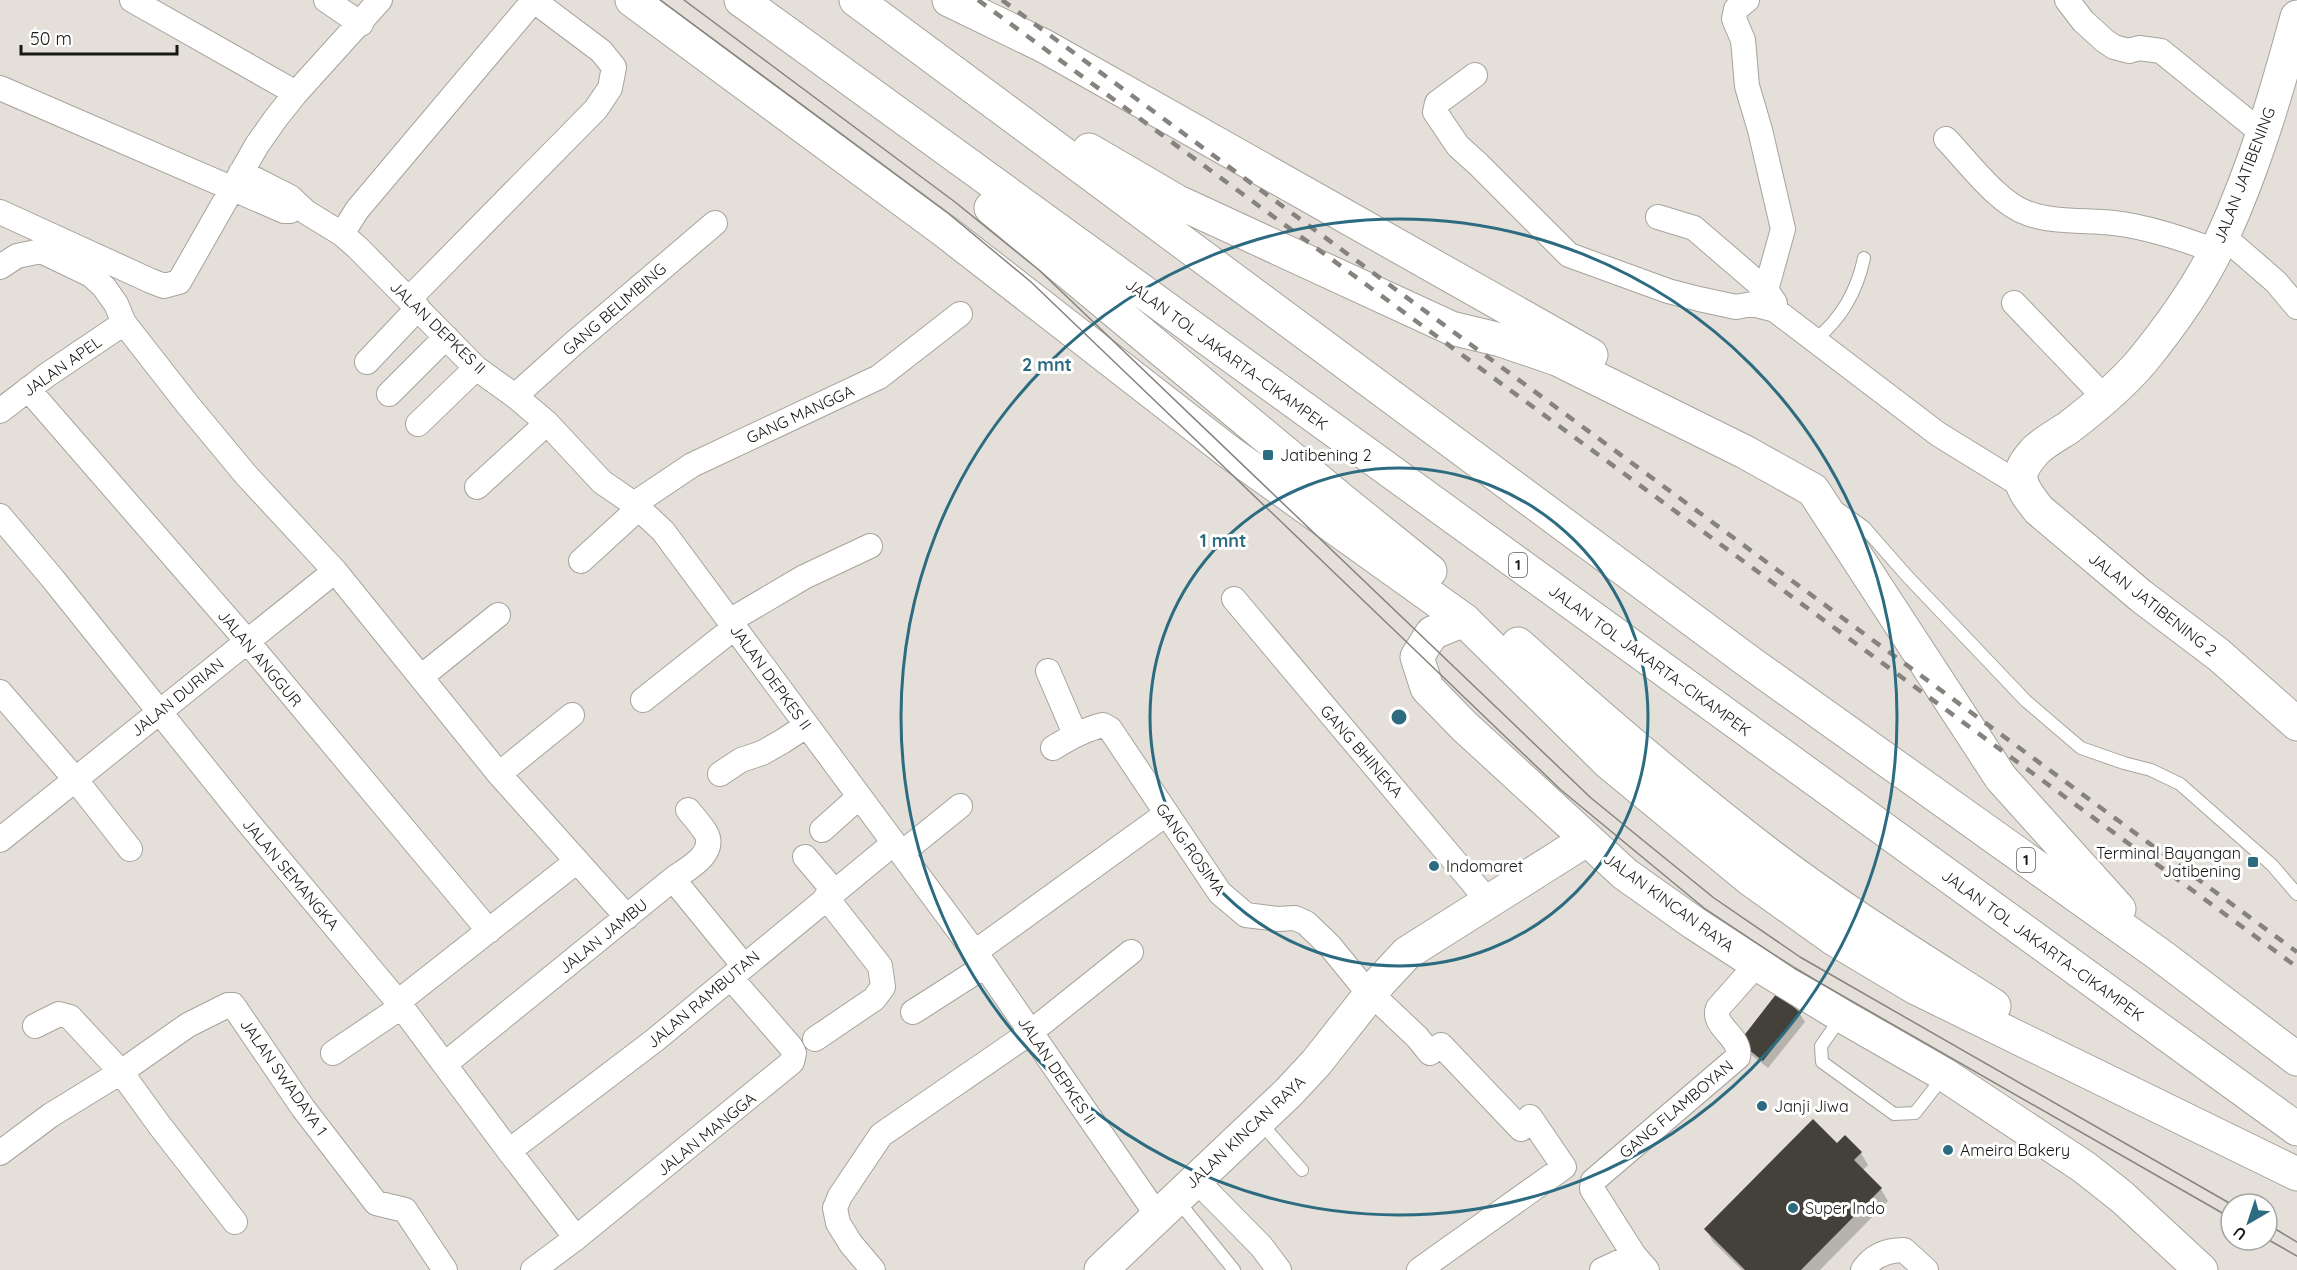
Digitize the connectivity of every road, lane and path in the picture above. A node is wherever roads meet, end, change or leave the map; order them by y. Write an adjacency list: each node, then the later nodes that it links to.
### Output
1 (132, 0): 16 (street)
2 (326, 0): 13 (street)
3 (380, 0): 13 (street)
4 (533, 0): 23 (street); 29 (street)
5 (632, 0): 55 (main road)
6 (730, 0): 105 (main road)
7 (741, 0): 107 (main road, JALAN TOL JAKARTA–CIKAMPEK / 1)
8 (858, 0): 44 (main road); 89 (main road, 1)
9 (949, 0): 44 (main road)
10 (1746, 0): 27 (street)
11 (2067, 0): 17 (street)
12 (2297, 17): 17 (main road, JALAN JATIBENING)
13 (361, 24): 16 (street)
14 (1475, 75): 27 (street)
15 (0, 87): 19 (street, JALAN DEPKES II)
16 (296, 93): 19 (street)
17 (2262, 133): 24 (main road, JALAN JATIBENING)
18 (1946, 139): 24 (street)
19 (238, 180): 20 (street); 23 (street, JALAN DEPKES II)
20 (0, 212)
21 (1658, 217): 27 (street)
22 (715, 223): 39 (street, GANG BELIMBING)
23 (342, 234): 29 (street, JALAN DEPKES II)
24 (2219, 244): 30 (street); 40 (main road, JALAN JATIBENING)
25 (1864, 258): 34 (lane)
26 (0, 267): 32 (street)
27 (1771, 300): 34 (street)
28 (2014, 303): 40 (street)
29 (413, 304): 33 (street, JALAN DEPKES II); 35 (street)
30 (2297, 307)
31 (960, 314): 48 (street, GANG MANGGA)
32 (124, 323): 37 (street, JALAN APEL); 52 (street)
33 (446, 337): 36 (street, JALAN DEPKES II); 38 (street)
34 (1816, 339): 45 (street)
35 (367, 362)
36 (476, 368): 39 (street, JALAN DEPKES II); 43 (street)
37 (28, 389): 41 (street, JALAN APEL); 57 (street, JALAN ANGGUR)
38 (389, 394)
39 (515, 396): 42 (street, JALAN DEPKES II)
40 (2104, 398): 45 (main road, JALAN JATIBENING)
41 (0, 411)
42 (547, 423): 46 (street); 48 (street, JALAN DEPKES II)
43 (418, 424)
44 (1745, 452): 47 (main road)
45 (2022, 481): 64 (main road, JALAN JATIBENING 2)
46 (477, 488)
47 (1814, 490): 84 (lane); 89 (main road)
48 (637, 506): 51 (street, GANG MANGGA); 56 (street, JALAN DEPKES II)
49 (0, 516): 62 (street, JALAN SEMANGKA)
50 (870, 546): 56 (street)
51 (580, 561)
52 (335, 571): 57 (street, JALAN DURIAN); 59 (street)
53 (1234, 600): 85 (street, GANG BHINEKA)
54 (498, 615): 59 (street)
55 (1464, 620): 77 (main road); 105 (main road)
56 (733, 624): 61 (street); 65 (street, JALAN DEPKES II)
57 (247, 641): 62 (street, JALAN DURIAN); 87 (street, JALAN ANGGUR)
58 (1048, 671): 66 (street)
59 (421, 677): 68 (street)
60 (2, 697): 70 (street)
61 (644, 700)
62 (159, 711): 70 (street, JALAN DURIAN); 94 (street, JALAN SEMANGKA)
63 (572, 715): 68 (street)
64 (2297, 724)
65 (807, 726): 69 (street); 71 (street, JALAN DEPKES II)
66 (1075, 734): 67 (street, GANG ROSIMA); 74 (street, GANG ROSIMA)
67 (1053, 748)
68 (499, 774): 81 (street)
69 (720, 774)
70 (75, 779): 76 (street, JALAN DURIAN); 79 (street)
71 (859, 797): 75 (street); 78 (street, JALAN DEPKES II)
72 (960, 806): 78 (street, JALAN RAMBUTAN)
73 (688, 810): 82 (street, JALAN JAMBU)
74 (1166, 814): 90 (street); 93 (street, GANG ROSIMA)
75 (822, 830)
76 (0, 840)
77 (1586, 840): 85 (main road, JALAN KINCAN RAYA); 91 (main road, JALAN KINCAN RAYA)
78 (898, 848): 83 (street, JALAN RAMBUTAN); 90 (street, JALAN DEPKES II)
79 (130, 849)
80 (805, 857): 83 (street)
81 (577, 861): 86 (street); 87 (street)
82 (673, 879): 86 (street, JALAN JAMBU); 92 (street)
83 (830, 894): 92 (street, JALAN RAMBUTAN); 99 (street)
84 (2297, 894)
85 (1489, 902): 93 (main road, JALAN KINCAN RAYA)
86 (627, 917): 102 (street, JALAN JAMBU)
87 (489, 931): 94 (street)
88 (1131, 952): 98 (street)
89 (2160, 955): 101 (main road, 1)
90 (980, 959): 95 (street); 98 (street, JALAN DEPKES II)
91 (1757, 964): 96 (main road, JALAN KINCAN RAYA); 115 (street, GANG FLAMBOYAN)
92 (737, 972): 108 (street, JALAN RAMBUTAN); 114 (street, JALAN MANGGA)
93 (1376, 999): 106 (main road, JALAN KINCAN RAYA); 122 (street, GANG ROSIMA)
94 (400, 1004): 100 (street); 102 (street, JALAN SEMANGKA)
95 (913, 1012)
96 (1842, 1016): 104 (main road, JALAN KINCAN RAYA); 104 (lane)
97 (35, 1026): 103 (street)
98 (1031, 1032): 112 (street, JALAN DEPKES II); 118 (street)
99 (815, 1039)
100 (333, 1053)
101 (2297, 1059)
102 (445, 1064): 108 (street, JALAN SEMANGKA)
103 (121, 1072): 109 (street, JALAN SWADAYA 1); 113 (street); 116 (street, JALAN SWADAYA 1)
104 (1945, 1075): 126 (main road, JALAN KINCAN RAYA)
105 (2117, 1085): 111 (main road)
106 (1258, 1120): 110 (lane); 112 (main road, JALAN KINCAN RAYA)
107 (2297, 1129)
108 (509, 1152): 114 (street, JALAN SEMANGKA)
109 (0, 1153)
110 (1302, 1170)
111 (2297, 1174)
112 (1176, 1197): 119 (main road, JALAN KINCAN RAYA); 120 (lane); 121 (street, JALAN DEPKES II)
113 (235, 1222)
114 (576, 1238): 117 (street, JALAN MANGGA)
115 (1640, 1263): 123 (street)
116 (445, 1270)
117 (533, 1270)
118 (873, 1270)
119 (1101, 1270)
120 (1234, 1270)
121 (1279, 1270)
122 (1419, 1270)
123 (1602, 1270)
124 (1863, 1270): 125 (street)
125 (1926, 1270)
126 (2201, 1270)

